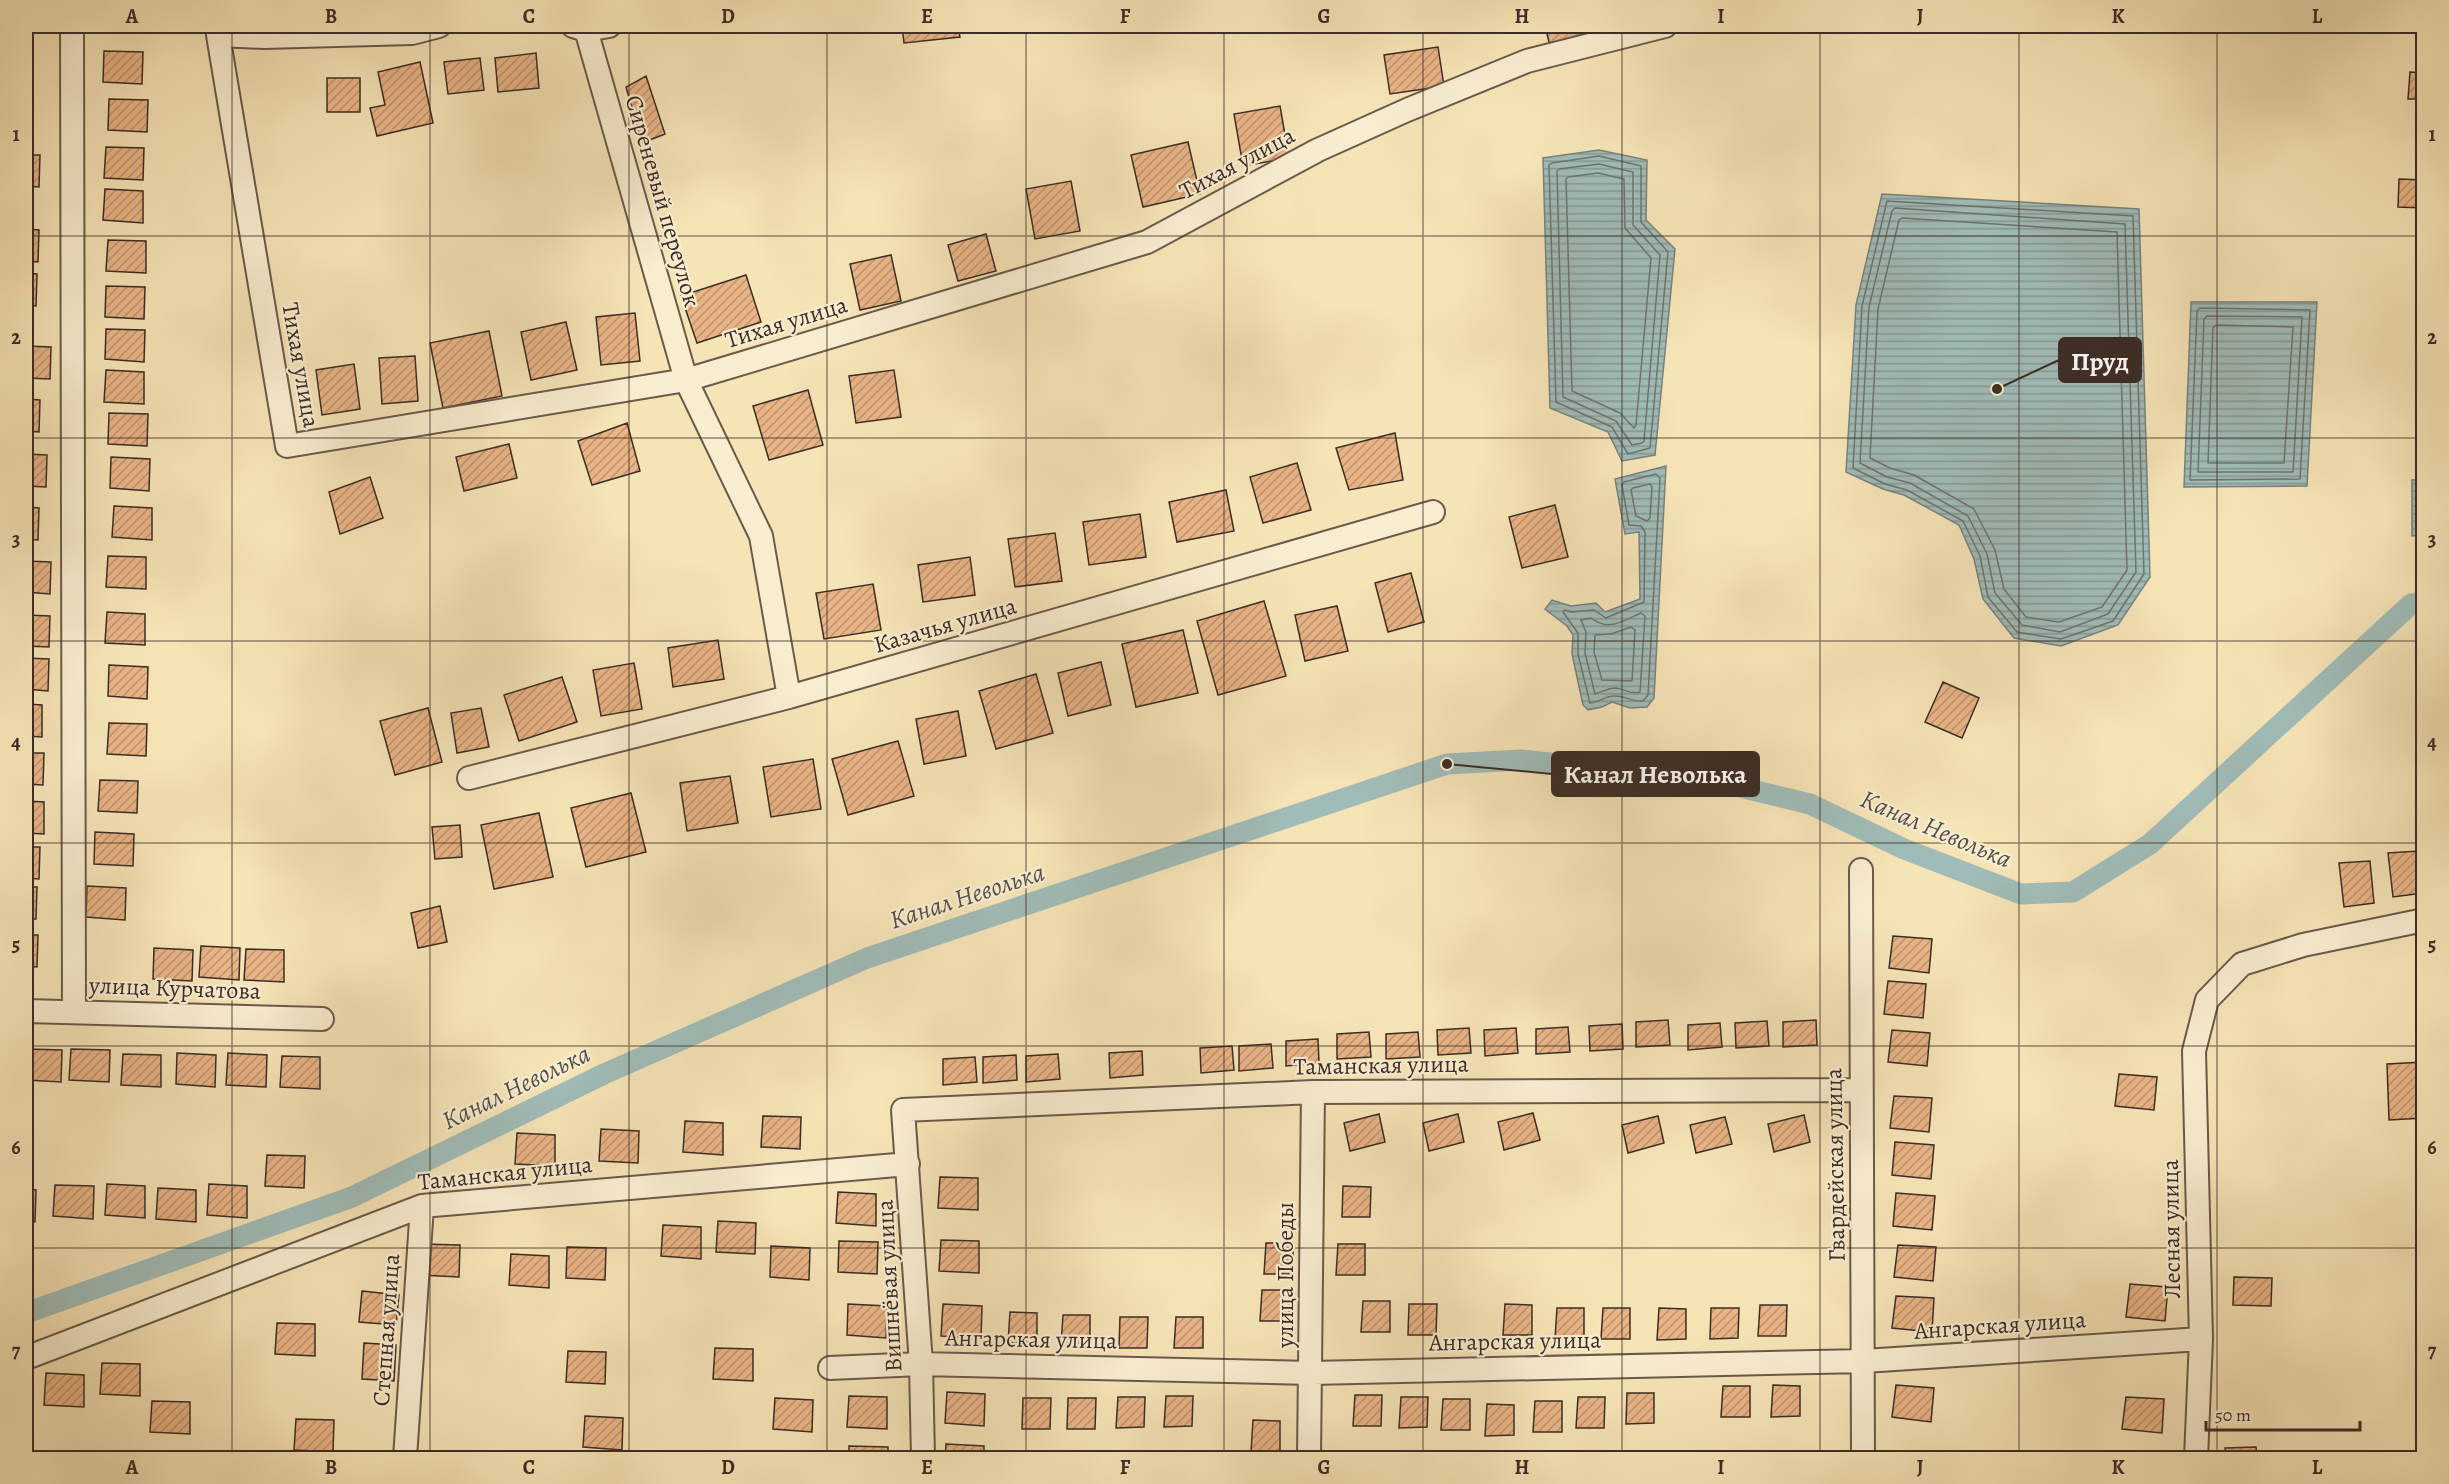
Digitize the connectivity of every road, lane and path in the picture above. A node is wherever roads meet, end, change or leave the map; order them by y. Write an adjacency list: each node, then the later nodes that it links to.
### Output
1 (72, 26): 13 (street)
2 (438, 26): 6 (street, Тихая улица)
3 (609, 26): 5 (street)
4 (1665, 26): 6 (street, Тихая улица)
5 (581, 27): 6 (street, Сиреневый переулок)
6 (686, 380): 8 (street, Сиреневый переулок)
7 (1433, 512): 8 (street, Казачья улица)
8 (789, 697): 9 (street, Казачья улица)
9 (469, 778)
10 (1861, 870): 15 (street, Гвардейская улица)
11 (2424, 920): 20 (street, Лесная улица)
12 (26, 1011): 13 (street, улица Курчатова)
13 (74, 1012): 14 (street, улица Курчатова)
14 (322, 1019)
15 (1861, 1090): 16 (street, Таманская улица); 22 (street, Гвардейская улица)
16 (1313, 1092): 17 (street, Таманская улица); 25 (street, улица Победы)
17 (903, 1110): 18 (street, Вишнёвая улица)
18 (908, 1164): 19 (street, Таманская улица); 23 (street, Вишнёвая улица)
19 (422, 1206): 21 (street, Таманская улица); 26 (street, Степная улица)
20 (2201, 1339): 22 (street, Ангарская улица); 30 (street, Лесная улица)
21 (26, 1358)
22 (1864, 1361): 25 (street, Ангарская улица); 29 (street, Гвардейская улица)
23 (921, 1364): 24 (street, Ангарская улица); 25 (street, Ангарская улица); 27 (street, Вишнёвая улица)
24 (831, 1368)
25 (1311, 1373): 28 (street, улица Победы)
26 (405, 1458)
27 (923, 1458)
28 (1309, 1458)
29 (1863, 1458)
30 (2196, 1458)

